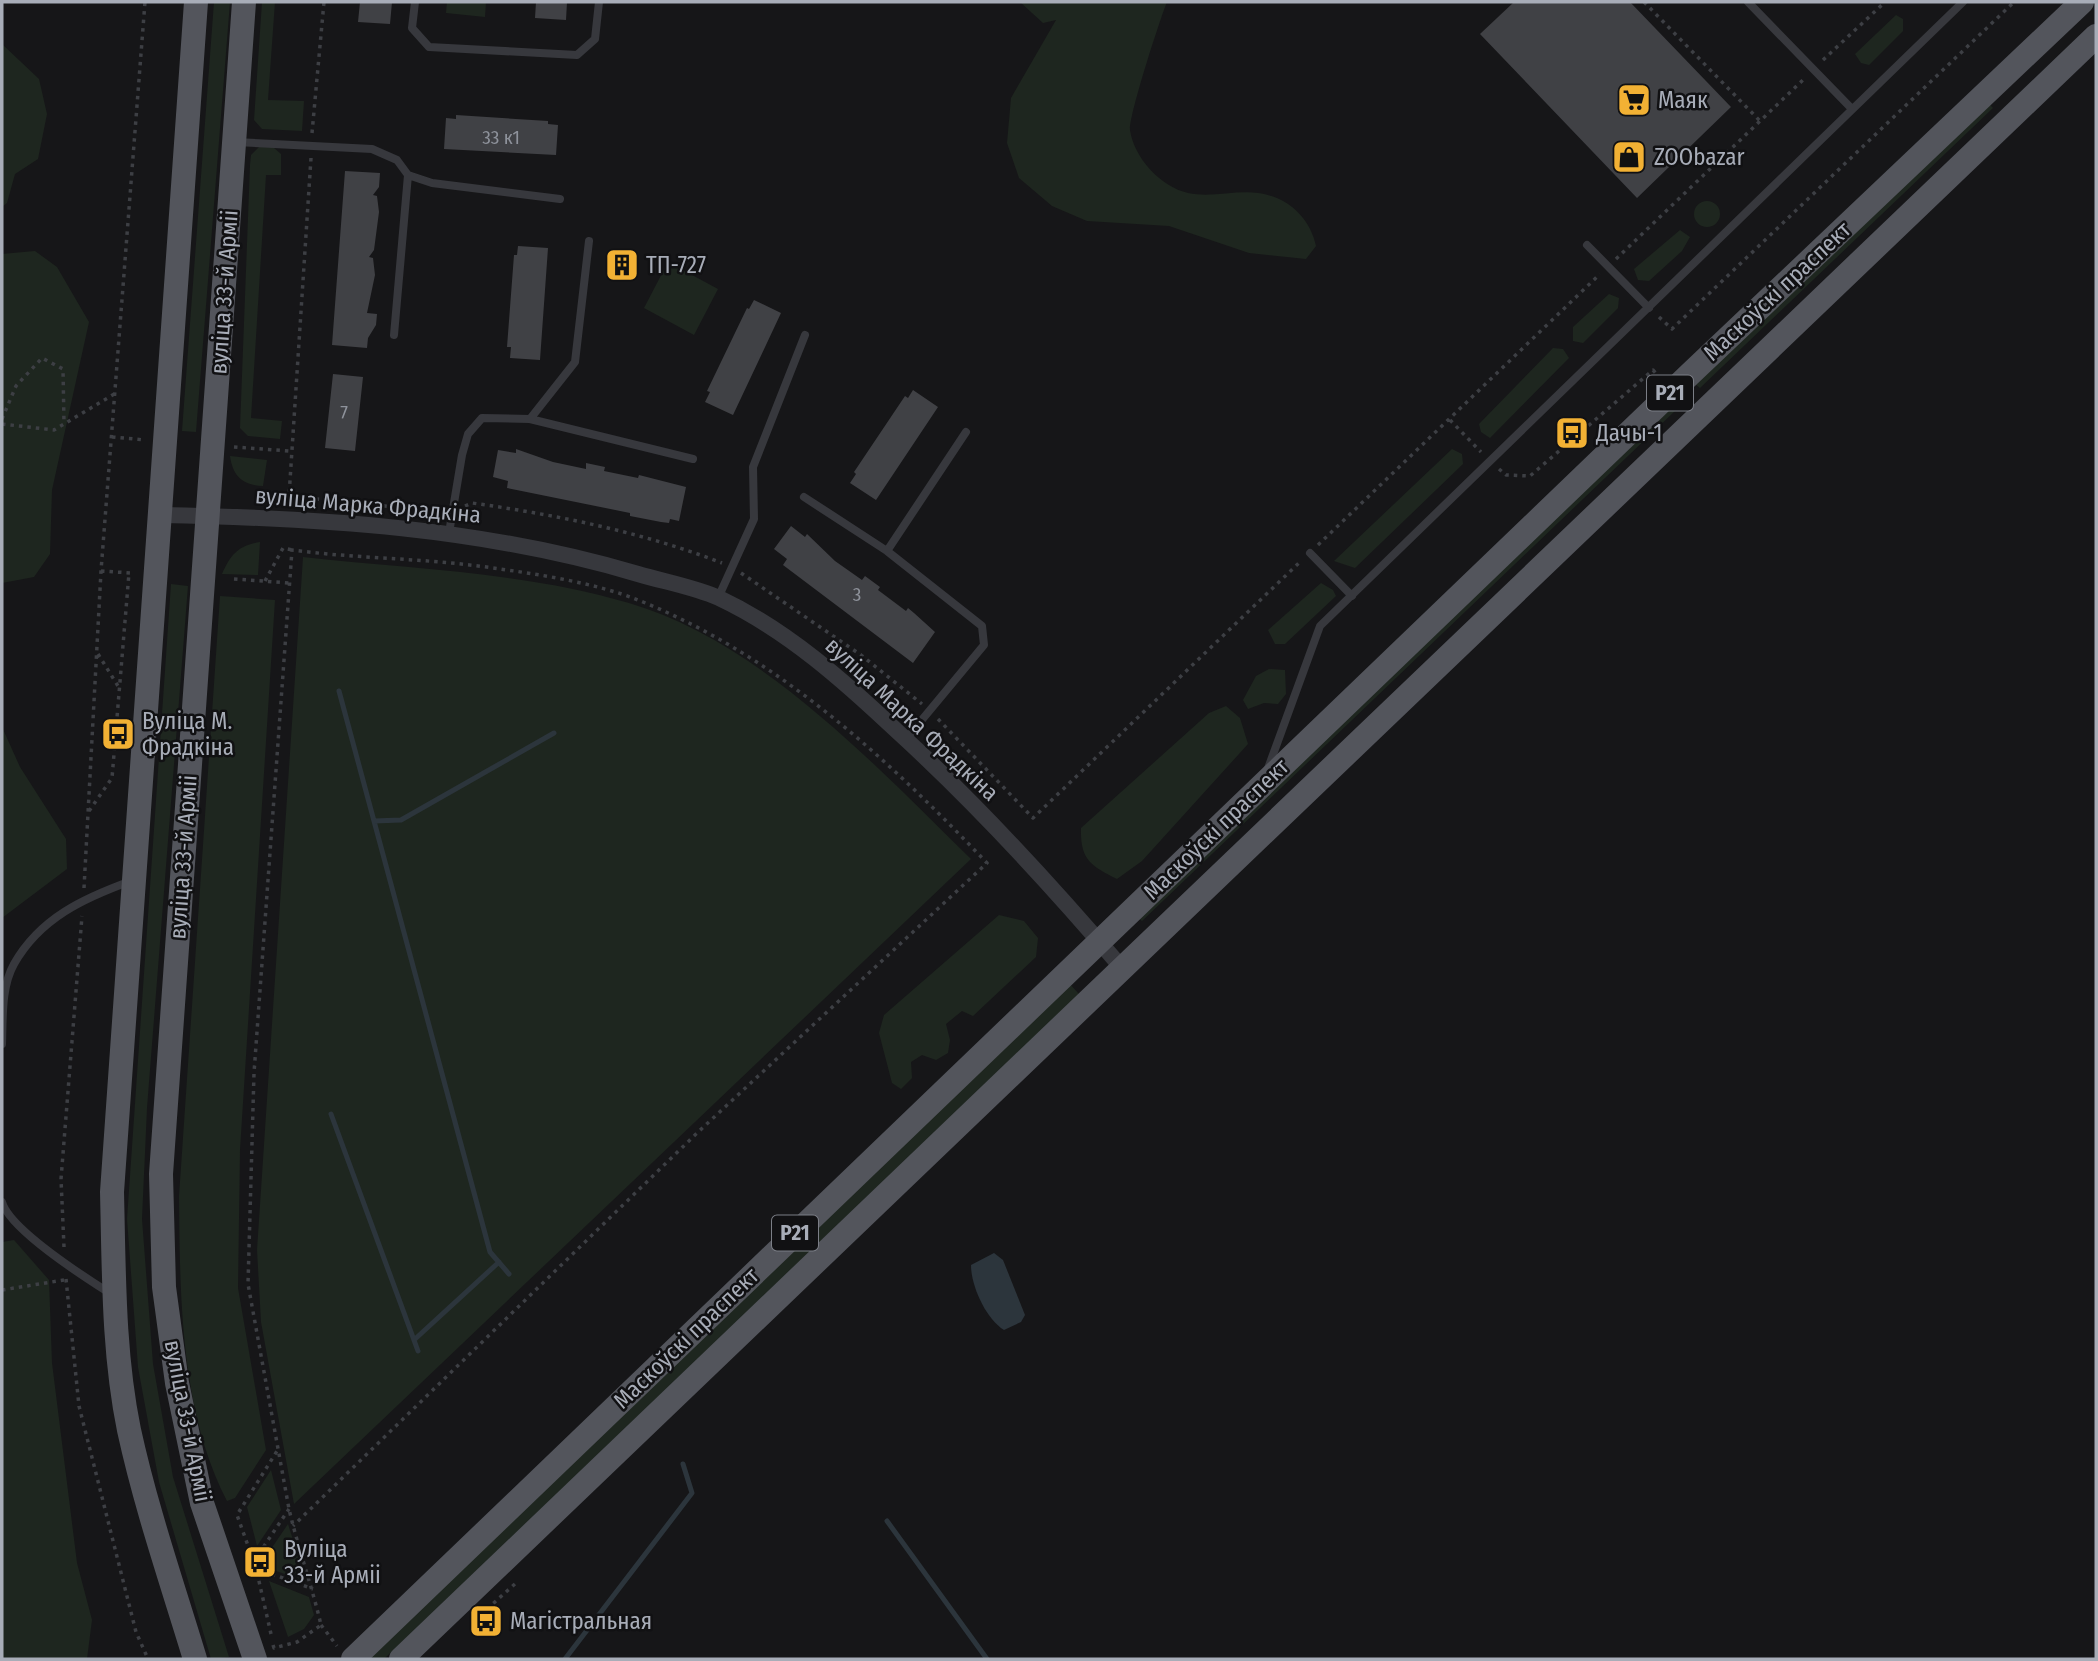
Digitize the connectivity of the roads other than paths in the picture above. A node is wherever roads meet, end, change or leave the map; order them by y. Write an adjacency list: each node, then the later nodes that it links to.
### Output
1 (196, 2): 24 (main road, вуліца 33-й Арміі)
2 (244, 2): 12 (main road, вуліца 33-й Арміі)
3 (415, 2): 4 (lane)
4 (599, 2)
5 (1748, 2): 11 (lane)
6 (1963, 2): 11 (lane)
7 (2082, 2): 9 (main road, Маскоўскі праспект / Р21)
8 (2096, 36): 10 (main road, Маскоўскі праспект / Р21)
9 (1998, 82): 10 (main road); 32 (main road, Маскоўскі праспект / Р21)
10 (2023, 106): 35 (main road, Маскоўскі праспект / Р21)
11 (1852, 108): 17 (lane)
12 (233, 142): 13 (lane); 25 (main road, вуліца 33-й Арміі)
13 (408, 175): 14 (lane); 18 (lane)
14 (560, 199)
15 (589, 241): 20 (lane)
16 (1587, 245): 17 (lane)
17 (1649, 309): 29 (lane)
18 (394, 335)
19 (805, 335): 30 (lane)
20 (530, 419): 22 (lane); 26 (lane)
21 (967, 432): 27 (lane)
22 (693, 459)
23 (804, 497): 27 (lane)
24 (161, 515): 25 (street, вуліца Марка Фрадкіна); 33 (main road, вуліца 33-й Арміі)
25 (209, 516): 26 (street, вуліца Марка Фрадкіна); 41 (main road, вуліца 33-й Арміі)
26 (449, 533): 30 (street, вуліца Марка Фрадкіна)
27 (887, 551): 31 (lane)
28 (1310, 552): 29 (lane)
29 (1352, 596): 32 (lane)
30 (718, 598): 31 (street, вуліца Марка Фрадкіна)
31 (906, 738): 34 (street, вуліца Марка Фрадкіна)
32 (1261, 787): 34 (main road, Маскоўскі праспект / Р21)
33 (134, 880): 36 (lane); 38 (main road, вуліца 33-й Арміі)
34 (1100, 941): 35 (street, вуліца Марка Фрадкіна); 39 (main road, Маскоўскі праспект / Р21)
35 (1122, 968): 42 (main road, Маскоўскі праспект / Р21)
36 (2, 1044)
37 (2, 1202): 38 (lane)
38 (115, 1296): 40 (main road, вуліца 33-й Арміі)
39 (347, 1655)
40 (195, 1659)
41 (255, 1659)
42 (401, 1659)

